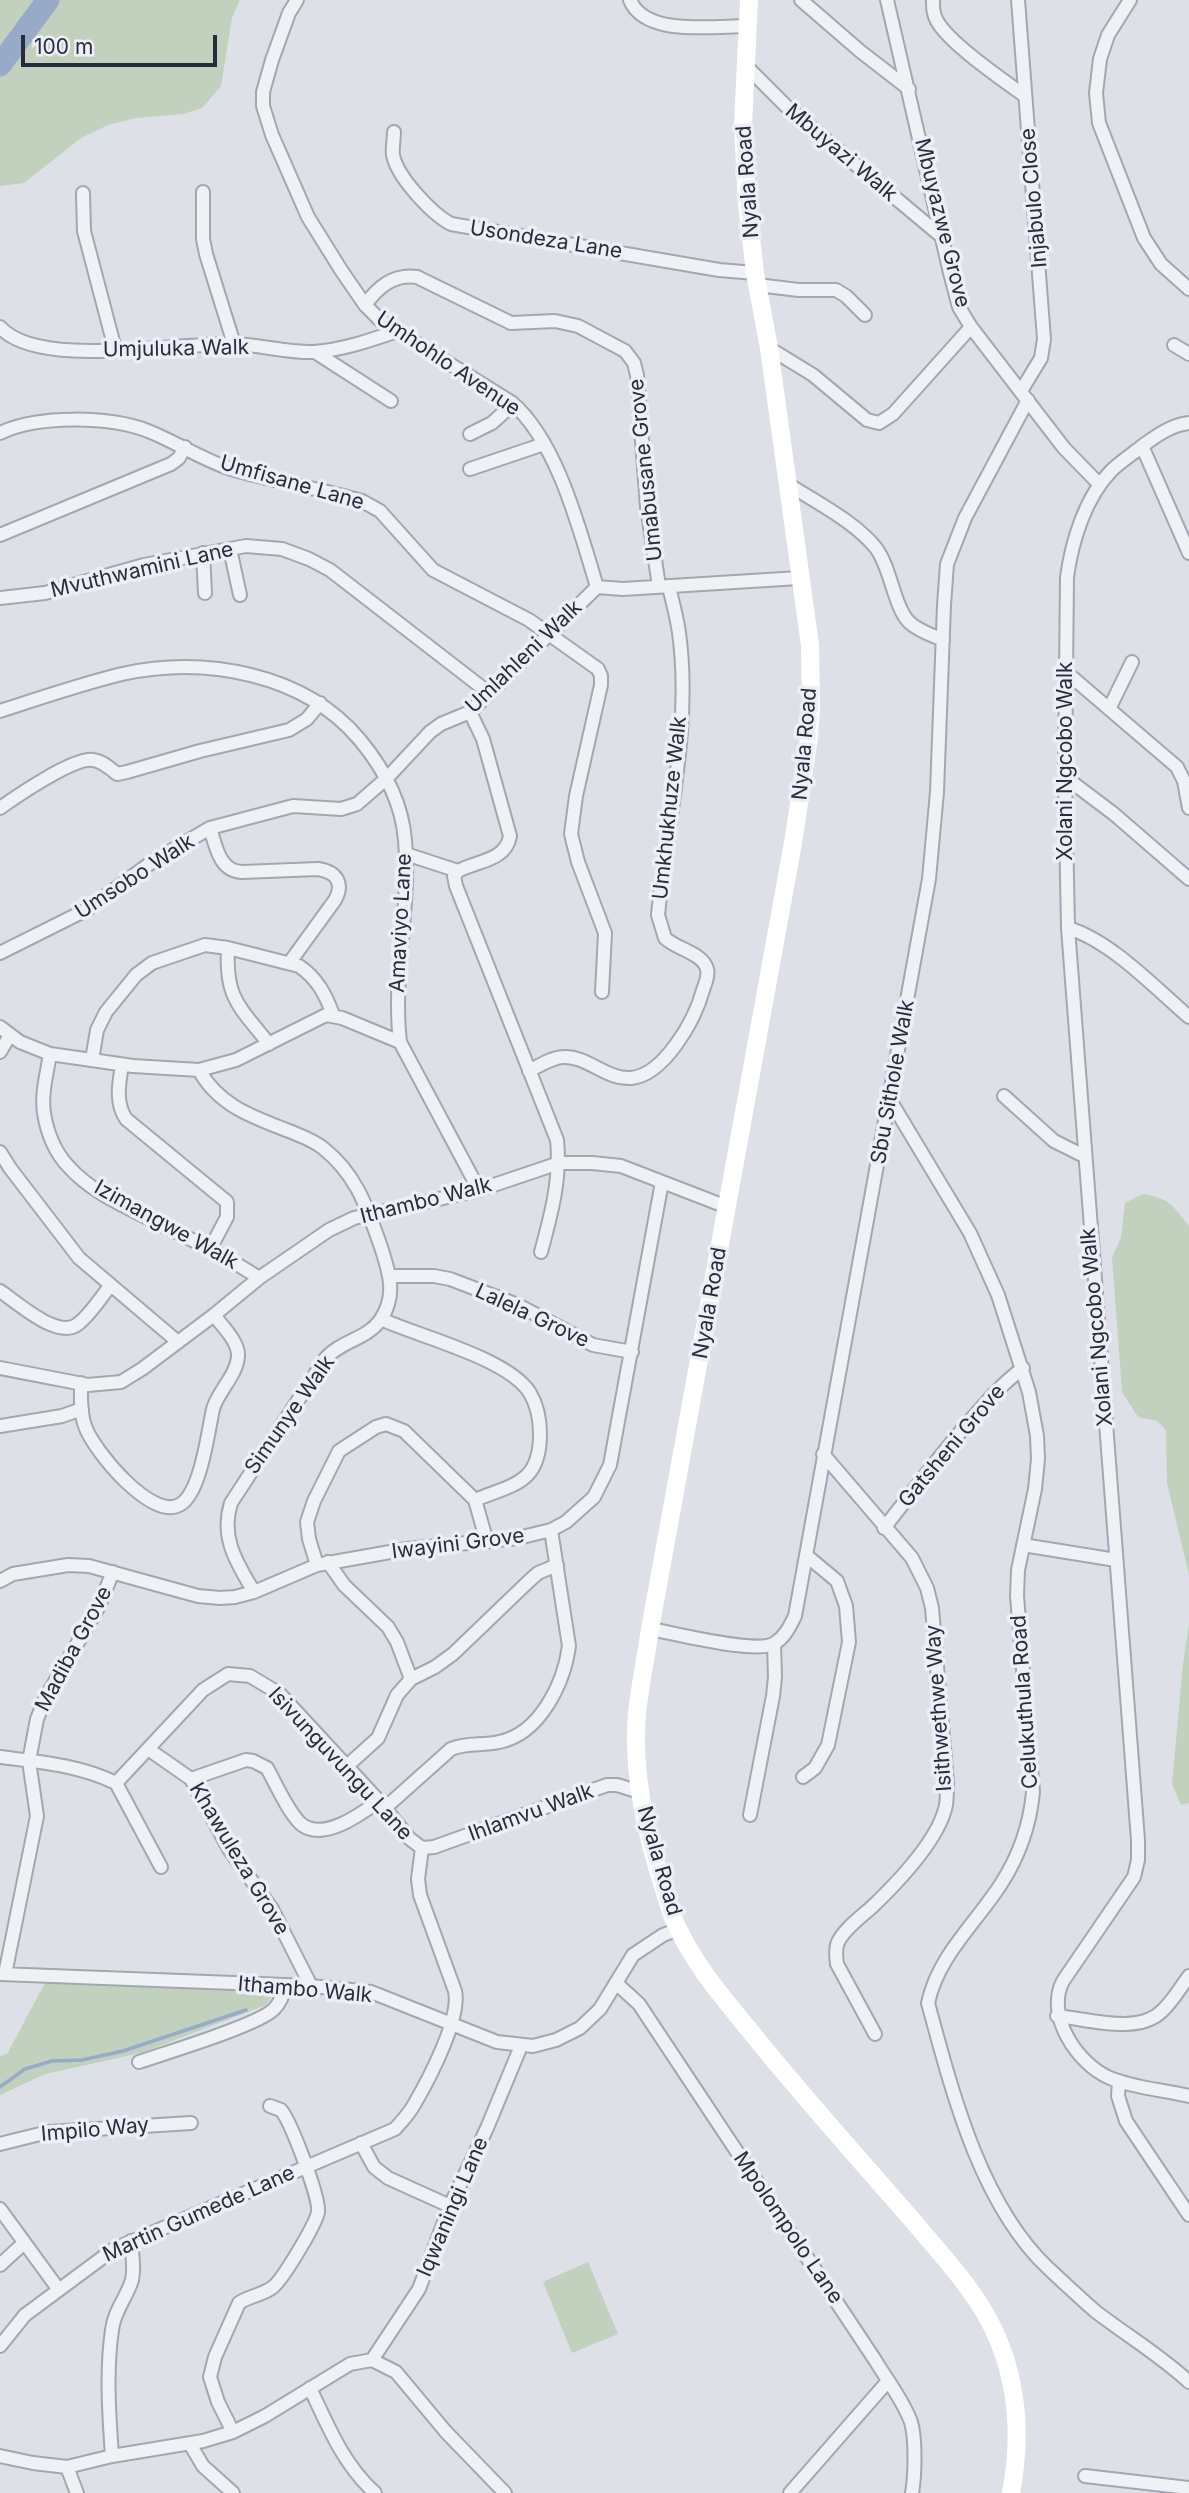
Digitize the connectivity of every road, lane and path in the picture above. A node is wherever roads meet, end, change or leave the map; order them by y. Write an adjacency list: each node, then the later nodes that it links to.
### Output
1 (297, 0): 19 (street, Umhohlo Avenue)
2 (630, 0): 9 (street)
3 (749, 0): 9 (street, Nyala Road)
4 (801, 0): 11 (street)
5 (887, 0): 11 (street, Mbuyazwe Grove)
6 (933, 0): 12 (street)
7 (1018, 0): 12 (street, Injabulo Close)
8 (1130, 0): 18 (street)
9 (747, 26): 10 (street, Nyala Road)
10 (745, 65): 16 (street, Mbuyazi Walk); 17 (street, Nyala Road)
11 (909, 89): 16 (street, Mbuyazwe Grove)
12 (1026, 96): 30 (street, Injabulo Close)
13 (394, 132): 17 (street, Usondeza Lane)
14 (203, 192): 24 (street)
15 (83, 193): 27 (street)
16 (941, 236): 22 (street, Mbuyazwe Grove)
17 (756, 279): 20 (street, Usondeza Lane); 26 (street, Nyala Road)
18 (1189, 289)
19 (365, 305): 23 (street, Umhohlo Avenue); 47 (street, Umabusane Grove)
20 (865, 315)
21 (0, 327): 27 (street, Umjuluka Walk)
22 (971, 327): 26 (street); 30 (street, Mbuyazwe Grove)
23 (397, 331): 28 (street, Umjuluka Walk); 32 (street, Umhohlo Avenue)
24 (234, 344): 27 (street, Umjuluka Walk); 28 (street, Umjuluka Walk)
25 (1174, 345): 29 (street)
26 (769, 348): 40 (street, Nyala Road)
27 (115, 349)
28 (315, 352): 31 (street)
29 (1189, 354)
30 (1024, 395): 41 (street, Mbuyazwe Grove); 53 (street, Sbu Sithole Walk)
31 (391, 401)
32 (513, 404): 35 (street); 36 (street, Umhohlo Avenue)
33 (1189, 423): 37 (street, Xolani Ngcobo Walk)
34 (0, 433): 38 (street, Umfisane Lane)
35 (470, 434)
36 (544, 444): 39 (street); 48 (street, Umhohlo Avenue)
37 (1142, 446): 41 (street, Xolani Ngcobo Walk); 45 (street)
38 (185, 447): 42 (street); 52 (street, Umfisane Lane)
39 (470, 469)
40 (788, 484): 46 (street, Nyala Road); 53 (street)
41 (1100, 485): 55 (street, Xolani Ngcobo Walk)
42 (0, 535)
43 (230, 549): 44 (street, Mvuthwamini Lane); 50 (street); 56 (street, Mvuthwamini Lane)
44 (203, 553): 49 (street); 51 (street, Mvuthwamini Lane)
45 (1189, 553)
46 (799, 578): 47 (street); 93 (street, Nyala Road)
47 (664, 586): 48 (street); 84 (street, Umkhukhuze Walk)
48 (597, 587): 52 (street, Umlahleni Walk)
49 (205, 593)
50 (240, 595)
51 (0, 598)
52 (549, 634): 56 (street, Umlahleni Walk); 73 (street, Umfisane Lane)
53 (943, 640): 86 (street, Sbu Sithole Walk)
54 (1132, 662): 58 (street)
55 (1066, 672): 58 (street); 61 (street, Xolani Ngcobo Walk)
56 (489, 693): 60 (street, Umlahleni Walk)
57 (320, 703): 59 (street, Amaviyo Lane); 62 (street, Amaviyo Lane); 63 (street)
58 (1109, 709): 64 (street)
59 (0, 711)
60 (470, 712): 62 (street, Umlahleni Walk); 67 (street)
61 (1065, 777): 68 (street); 69 (street, Xolani Ngcobo Walk)
62 (387, 778): 65 (street, Umsobo Walk); 66 (street, Amaviyo Lane)
63 (0, 808)
64 (1189, 808)
65 (210, 828): 71 (street, Umsobo Walk); 72 (street)
66 (406, 854): 67 (street); 77 (street, Amaviyo Lane)
67 (457, 871): 84 (street)
68 (1189, 879)
69 (1068, 928): 75 (street); 88 (street, Xolani Ngcobo Walk)
70 (228, 948): 72 (street); 78 (street); 81 (street)
71 (0, 953)
72 (290, 962): 74 (street)
73 (602, 992)
74 (332, 1015): 77 (street); 78 (street)
75 (1189, 1017)
76 (5, 1031): 79 (street); 80 (street)
77 (400, 1042): 92 (street, Amaviyo Lane)
78 (269, 1044): 83 (street)
79 (0, 1052)
80 (50, 1054): 81 (street); 95 (street, Izimangwe Walk)
81 (93, 1060): 82 (street)
82 (122, 1065): 83 (street); 95 (street)
83 (199, 1070): 94 (street)
84 (529, 1071): 89 (street)
85 (1004, 1096): 88 (street)
86 (890, 1100): 106 (street, Celukuthula Road); 110 (street, Sbu Sithole Walk)
87 (0, 1152): 90 (street)
88 (1084, 1156): 117 (street, Xolani Ngcobo Walk)
89 (559, 1163): 91 (street, Ithambo Walk); 92 (street, Ithambo Walk); 96 (street)
90 (5, 1171): 99 (street)
91 (662, 1182): 93 (street, Ithambo Walk); 104 (street, Iwayini Grove)
92 (479, 1190): 94 (street, Ithambo Walk)
93 (727, 1208): 123 (street, Nyala Road)
94 (370, 1214): 97 (street); 98 (street, Ithambo Walk)
95 (210, 1249): 98 (street, Izimangwe Walk)
96 (541, 1252)
97 (391, 1276): 102 (street); 104 (street, Lalela Grove)
98 (259, 1278): 101 (street, Ithambo Walk)
99 (111, 1285): 100 (street); 103 (street)
100 (0, 1292)
101 (214, 1315): 103 (street, Ithambo Walk); 108 (street)
102 (381, 1319): 111 (street); 122 (street, Simunye Walk)
103 (178, 1342): 107 (street, Ithambo Walk)
104 (632, 1352): 113 (street, Iwayini Grove)
105 (0, 1367): 107 (street, Ithambo Walk)
106 (1023, 1368): 112 (street, Gatsheni Grove); 115 (street, Celukuthula Road)
107 (81, 1383): 108 (street)
108 (82, 1409): 109 (street)
109 (0, 1426)
110 (823, 1454): 112 (street, Isithwethwe Way); 116 (street, Sbu Sithole Walk)
111 (475, 1500): 114 (street); 118 (street)
112 (884, 1528): 146 (street, Isithwethwe Way)
113 (551, 1530): 114 (street, Iwayini Grove); 119 (street)
114 (487, 1542): 118 (street, Iwayini Grove)
115 (1023, 1545): 117 (street); 166 (street, Celukuthula Road)
116 (807, 1556): 124 (street, Sbu Sithole Walk); 130 (street)
117 (1116, 1560): 144 (street, Xolani Ngcobo Walk)
118 (322, 1563): 122 (street, Iwayini Grove); 125 (street)
119 (557, 1565): 125 (street); 134 (street)
120 (113, 1573): 121 (street, Iwayini Grove); 122 (street, Iwayini Grove); 128 (street, Madiba Grove)
121 (0, 1581)
122 (254, 1592)
123 (650, 1629): 124 (street); 133 (street, Nyala Road)
124 (774, 1644): 135 (street)
125 (411, 1679): 129 (street)
126 (148, 1749): 129 (street, Isivunguvungu Lane); 131 (street, Khawuleza Grove); 132 (street, Isivunguvungu Lane)
127 (0, 1757): 128 (street)
128 (29, 1761): 132 (street); 139 (street, Madiba Grove)
129 (347, 1766): 134 (street, Isivunguvungu Lane)
130 (803, 1777)
131 (191, 1779): 134 (street); 143 (street, Khawuleza Grove)
132 (116, 1783): 137 (street)
133 (639, 1792): 136 (street, Ihlamvu Walk); 138 (street, Nyala Road)
134 (382, 1804): 136 (street, Isivunguvungu Lane)
135 (750, 1815)
136 (422, 1848): 145 (street, Isivunguvungu Lane)
137 (161, 1867)
138 (679, 1929): 141 (street, Ithambo Walk); 181 (street, Nyala Road)
139 (3, 1974): 142 (street, Ithambo Walk)
140 (1189, 1976): 144 (street)
141 (616, 1983): 147 (street, Ithambo Walk); 165 (street, Mpolompolo Lane)
142 (286, 1985): 143 (street, Ithambo Walk); 148 (street)
143 (311, 1986): 145 (street, Ithambo Walk)
144 (1057, 2015): 149 (street)
145 (452, 2024): 147 (street, Ithambo Walk); 153 (street, Martin Gumede Lane)
146 (874, 2034)
147 (521, 2046): 156 (street, Iqwaningi Lane)
148 (139, 2062)
149 (1119, 2081): 150 (street); 158 (street)
150 (1189, 2096)
151 (270, 2106): 155 (street, Martin Gumede Lane)
152 (191, 2123): 154 (street, Impilo Way)
153 (361, 2143): 155 (street, Martin Gumede Lane); 156 (street)
154 (0, 2144)
155 (305, 2166): 159 (street, Martin Gumede Lane); 168 (street)
156 (450, 2206): 164 (street, Iqwaningi Lane)
157 (0, 2209): 160 (street)
158 (1189, 2215)
159 (131, 2241): 162 (street, Martin Gumede Lane); 171 (street)
160 (24, 2243): 161 (street); 162 (street)
161 (0, 2265)
162 (59, 2290): 163 (street, Martin Gumede Lane)
163 (0, 2346)
164 (372, 2360): 167 (street); 178 (street)
165 (888, 2381): 179 (street); 180 (street, Mpolompolo Lane)
166 (1189, 2382)
167 (310, 2388): 168 (street); 177 (street)
168 (233, 2432): 169 (street)
169 (190, 2444): 171 (street); 176 (street)
170 (0, 2456): 172 (street)
171 (112, 2456): 172 (street)
172 (67, 2466): 175 (street)
173 (1085, 2476): 174 (street)
174 (1189, 2488)
175 (77, 2493)
176 (233, 2493)
177 (374, 2493)
178 (505, 2493)
179 (790, 2493)
180 (912, 2493)
181 (1011, 2493)

